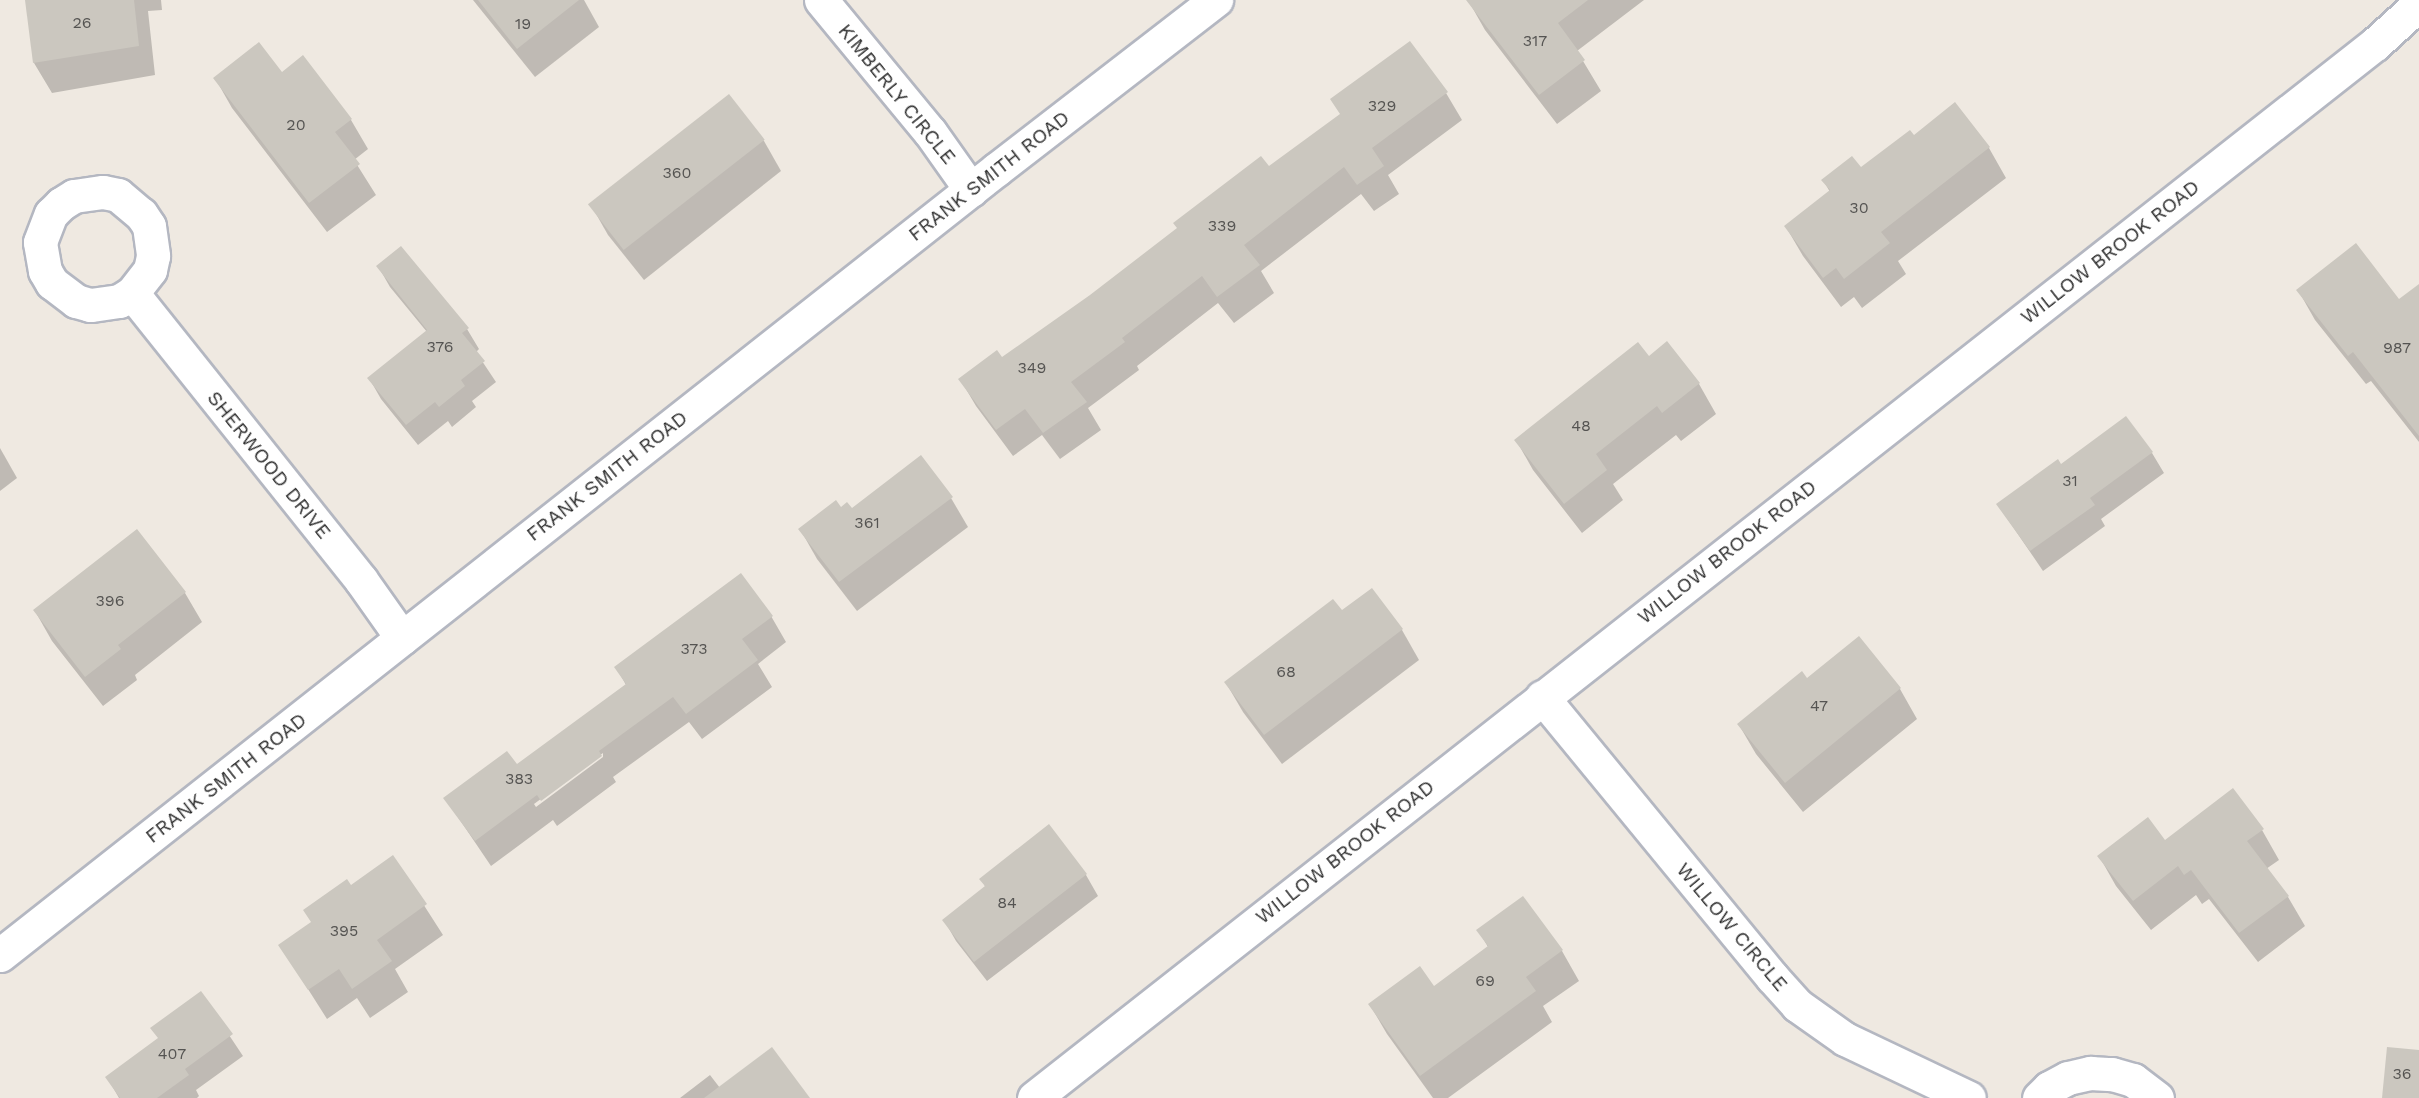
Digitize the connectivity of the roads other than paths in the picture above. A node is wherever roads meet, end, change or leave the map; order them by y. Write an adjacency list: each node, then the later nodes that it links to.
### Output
1 (821, 0): 4 (street, KIMBERLY CIRCLE)
2 (1216, 0): 4 (street, FRANK SMITH ROAD)
3 (2419, 4): 7 (street, WILLOW BROOK ROAD)
4 (971, 190): 6 (street, FRANK SMITH ROAD)
5 (132, 293): 6 (street, SHERWOOD DRIVE)
6 (402, 638): 8 (street, FRANK SMITH ROAD)
7 (1542, 697): 9 (street, WILLOW BROOK ROAD); 10 (street, WILLOW CIRCLE)
8 (0, 955)
9 (1034, 1098)
10 (1968, 1098)
11 (2039, 1098): 12 (street)
12 (2157, 1098)

